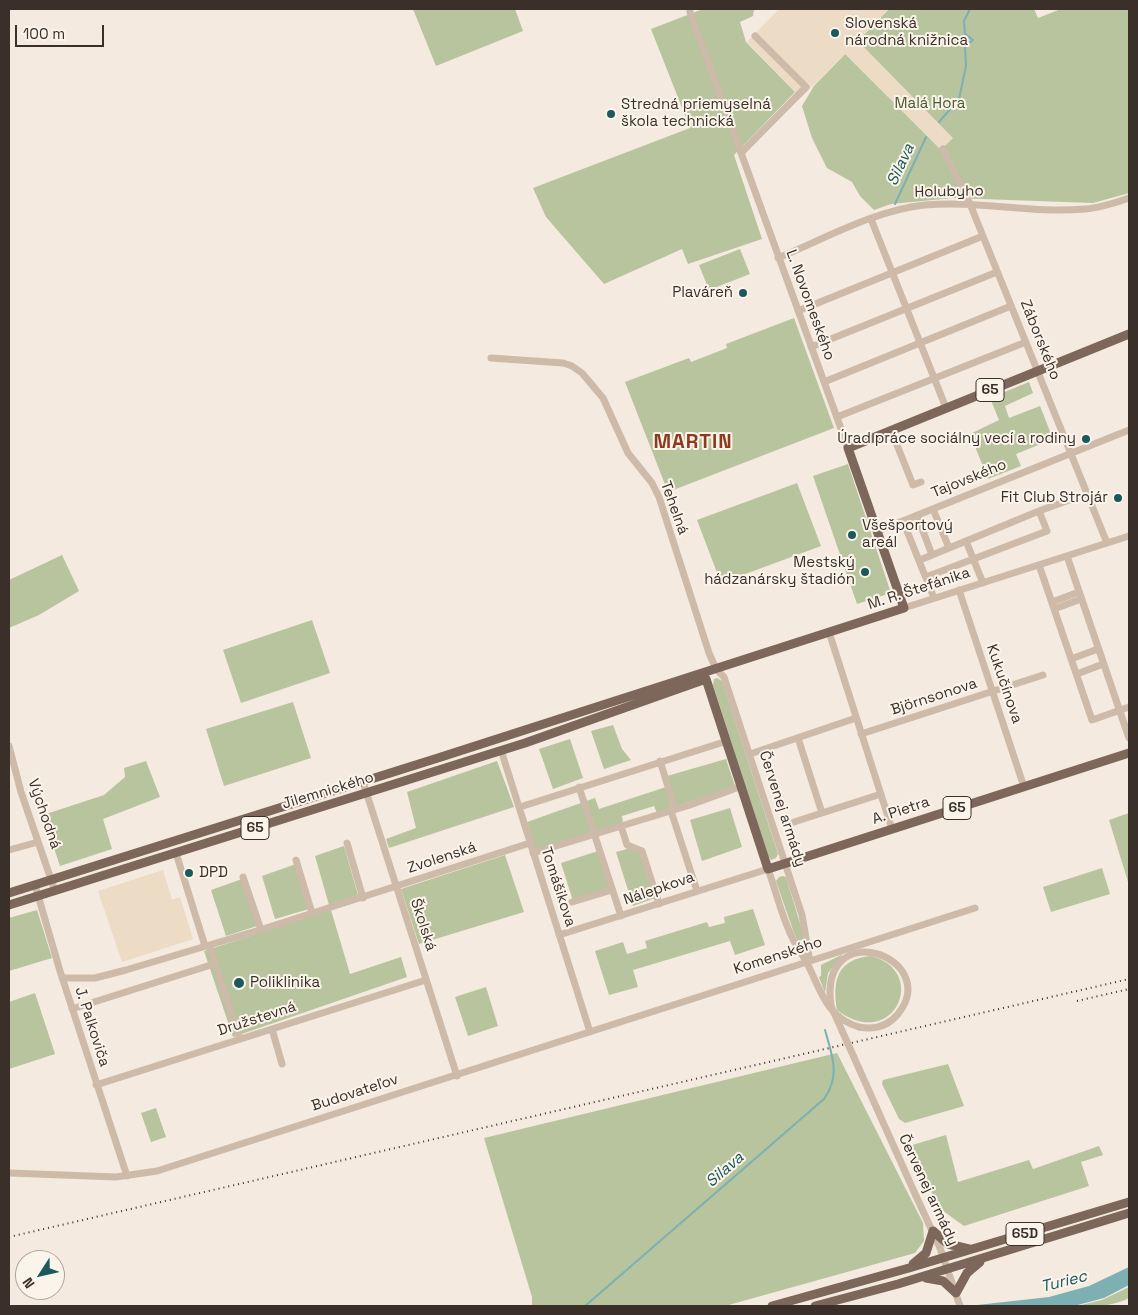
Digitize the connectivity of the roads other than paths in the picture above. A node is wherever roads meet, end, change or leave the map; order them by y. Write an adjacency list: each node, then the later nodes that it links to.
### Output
1 (690, 12): 4 (street, L. Novomeského)
2 (755, 36): 4 (street)
3 (943, 149): 6 (street, Záborského)
4 (741, 153): 9 (street, L. Novomeského)
5 (1129, 198): 6 (street, Holubyho)
6 (970, 204): 7 (street, Holubyho); 8 (street, Záborského)
7 (871, 219): 9 (street, Holubyho); 11 (street)
8 (983, 236): 10 (street, Záborského); 11 (street)
9 (778, 258): 14 (street, L. Novomeského)
10 (997, 272): 12 (street, Záborského); 13 (street)
11 (893, 273): 13 (street); 14 (street)
12 (1011, 306): 16 (street, Záborského); 17 (street)
13 (907, 308): 17 (street); 18 (street)
14 (798, 311): 18 (street, L. Novomeského)
15 (1129, 334): 20 (main road, 65)
16 (1026, 342): 20 (street, Záborského); 21 (street)
17 (921, 344): 21 (street); 22 (street)
18 (811, 347): 22 (street, L. Novomeského)
19 (491, 358): 56 (street, Tehelná)
20 (1038, 371): 23 (main road, 65); 28 (street, Záborského)
21 (935, 379): 23 (street); 24 (street)
22 (824, 382): 24 (street, L. Novomeského)
23 (946, 408): 25 (main road, 65)
24 (837, 417): 27 (street, L. Novomeského)
25 (891, 430): 27 (main road, 65); 29 (street)
26 (1129, 430): 28 (street, Tajovského)
27 (848, 448): 35 (main road, L. Novomeského)
28 (1071, 453): 31 (street, Tajovského); 38 (street, Záborského)
29 (921, 482)
30 (1072, 499): 32 (street)
31 (933, 509): 33 (street, Tajovského); 39 (street)
32 (1039, 512): 37 (street); 43 (street)
33 (917, 516): 34 (street, Tajovského); 40 (street)
34 (903, 521): 35 (street, Tajovského); 42 (street)
35 (878, 531): 51 (main road, L. Novomeského)
36 (1129, 536): 38 (street, M. R. Štefánika)
37 (966, 541): 39 (street); 43 (street)
38 (1107, 543): 41 (street, M. R. Štefánika)
39 (949, 548): 40 (street)
40 (932, 555): 42 (street)
41 (1067, 556): 44 (street, M. R. Štefánika); 48 (street)
42 (920, 560): 45 (street)
43 (974, 560): 45 (street); 46 (street)
44 (1039, 565): 46 (street, M. R. Štefánika); 50 (street)
45 (926, 577): 49 (street)
46 (983, 583): 47 (street, M. R. Štefánika)
47 (958, 590): 49 (street, M. R. Štefánika); 60 (street, Kukučínova)
48 (1080, 596): 50 (street); 53 (street)
49 (934, 598): 51 (street, M. R. Štefánika)
50 (1053, 606): 54 (street)
51 (904, 608): 52 (main road, M. R. Štefánika / 65)
52 (829, 632): 56 (main road, M. R. Štefánika / 65); 63 (street)
53 (1098, 649): 54 (street); 55 (street)
54 (1071, 659): 57 (street)
55 (1103, 664): 57 (street); 62 (street)
56 (716, 669): 59 (main road); 64 (main road, Jilemnického / 65); 72 (street, Červenej armády)
57 (1076, 674): 62 (street)
58 (1043, 675): 60 (street, Björnsonova)
59 (706, 679): 66 (main road, Jilemnického / 65); 69 (main road, Červenej armády)
60 (992, 692): 65 (street, Björnsonova); 79 (street, Kukučínova)
61 (1129, 707): 62 (street)
62 (1120, 711): 68 (street)
63 (856, 718): 65 (street); 67 (street)
64 (536, 727): 66 (street); 76 (main road, Jilemnického / 65)
65 (861, 734): 81 (street)
66 (540, 738): 71 (main road, Jilemnického / 65)
67 (798, 738): 72 (street); 84 (street)
68 (1129, 738)
69 (727, 741): 74 (street); 77 (main road, Červenej armády)
70 (9, 746): 75 (street, Východná)
71 (501, 750): 80 (main road, Jilemnického / 65); 82 (street, Tomášikova)
72 (750, 754): 96 (street, Červenej armády)
73 (1129, 754): 79 (main road, A. Pietra / 65)
74 (660, 761): 78 (street); 83 (street)
75 (12, 768): 89 (street, Východná)
76 (363, 782): 80 (street, Školská); 99 (main road, Jilemnického / 65)
77 (742, 786): 83 (street); 97 (main road, Červenej armády)
78 (579, 787): 82 (street); 88 (street)
79 (1024, 787): 87 (main road, A. Pietra / 65)
80 (366, 793): 93 (main road, Jilemnického / 65); 101 (street, Školská)
81 (881, 794): 84 (street); 87 (street)
82 (520, 807): 91 (street, Tomášikova)
83 (673, 810): 86 (street); 104 (street)
84 (822, 813): 85 (street)
85 (794, 822)
86 (622, 826): 88 (street); 109 (street)
87 (892, 829): 96 (main road, A. Pietra / 65)
88 (594, 834): 94 (street); 102 (street)
89 (38, 842): 92 (street); 99 (street, Východná)
90 (346, 843): 107 (street)
91 (530, 844): 94 (street, Tomášikova); 101 (street, Zvolenská)
92 (9, 850)
93 (176, 853): 103 (main road, Jilemnického / 65); 116 (street)
94 (533, 853): 115 (street, Tomášikova)
95 (296, 860): 112 (street)
96 (786, 864): 97 (main road, A. Pietra / 65); 117 (street, Červenej armády)
97 (768, 869): 104 (street, Nálepkova); 117 (street, Červenej armády)
98 (243, 877): 114 (street)
99 (52, 880): 100 (main road, Jilemnického / 65); 103 (street, Východná)
100 (35, 885): 105 (main road, Jilemnického / 65); 106 (street, J. Palkoviča)
101 (396, 887): 107 (street, Zvolenská); 120 (street, Školská)
102 (612, 890): 108 (street); 113 (street)
103 (55, 891): 106 (main road, Jilemnického / 65)
104 (697, 891): 109 (street, Nálepkova)
105 (9, 893)
106 (38, 896): 110 (main road, Jilemnického / 65); 119 (street, J. Palkoviča)
107 (363, 898): 112 (street, Zvolenská)
108 (572, 902)
109 (659, 904): 113 (street, Nálepkova)
110 (9, 905)
111 (976, 908): 117 (street, Komenského)
112 (312, 913): 114 (street, Zvolenská)
113 (621, 916): 115 (street, Nálepkova)
114 (261, 930): 116 (street, Zvolenská)
115 (559, 935): 123 (street, Tomášikova)
116 (207, 946): 118 (street); 119 (street, Zvolenská)
117 (807, 962): 123 (street, Komenského); 132 (street, Červenej armády, bridge)
118 (214, 964): 121 (street); 124 (street)
119 (62, 978): 121 (street, J. Palkoviča)
120 (426, 980): 122 (street, Družstevná); 126 (street, Školská)
121 (72, 1009): 127 (street, J. Palkoviča)
122 (272, 1029): 124 (street, Družstevná); 125 (street)
123 (590, 1032): 126 (street, Budovateľov)
124 (240, 1039): 127 (street, Družstevná)
125 (282, 1064)
126 (456, 1076): 129 (street, Budovateľov)
127 (96, 1085): 129 (street, J. Palkoviča)
128 (9, 1173): 129 (street, Budovateľov)
129 (127, 1176)
130 (1129, 1202): 133 (main road, 65D)
131 (1129, 1213): 135 (main road, 65D)
132 (933, 1231): 133 (main road); 134 (street, Červenej armády); 136 (main road)
133 (972, 1249): 134 (main road, 65D)
134 (944, 1258): 136 (main road, 65D); 137 (street, Červenej armády)
135 (987, 1258): 137 (main road, 65D); 139 (main road)
136 (909, 1268): 140 (main road, 65D)
137 (948, 1269): 138 (main road, 65D); 139 (street, Červenej armády)
138 (921, 1278): 139 (main road); 141 (main road, 65D)
139 (958, 1300)
140 (772, 1306)
141 (815, 1306)

